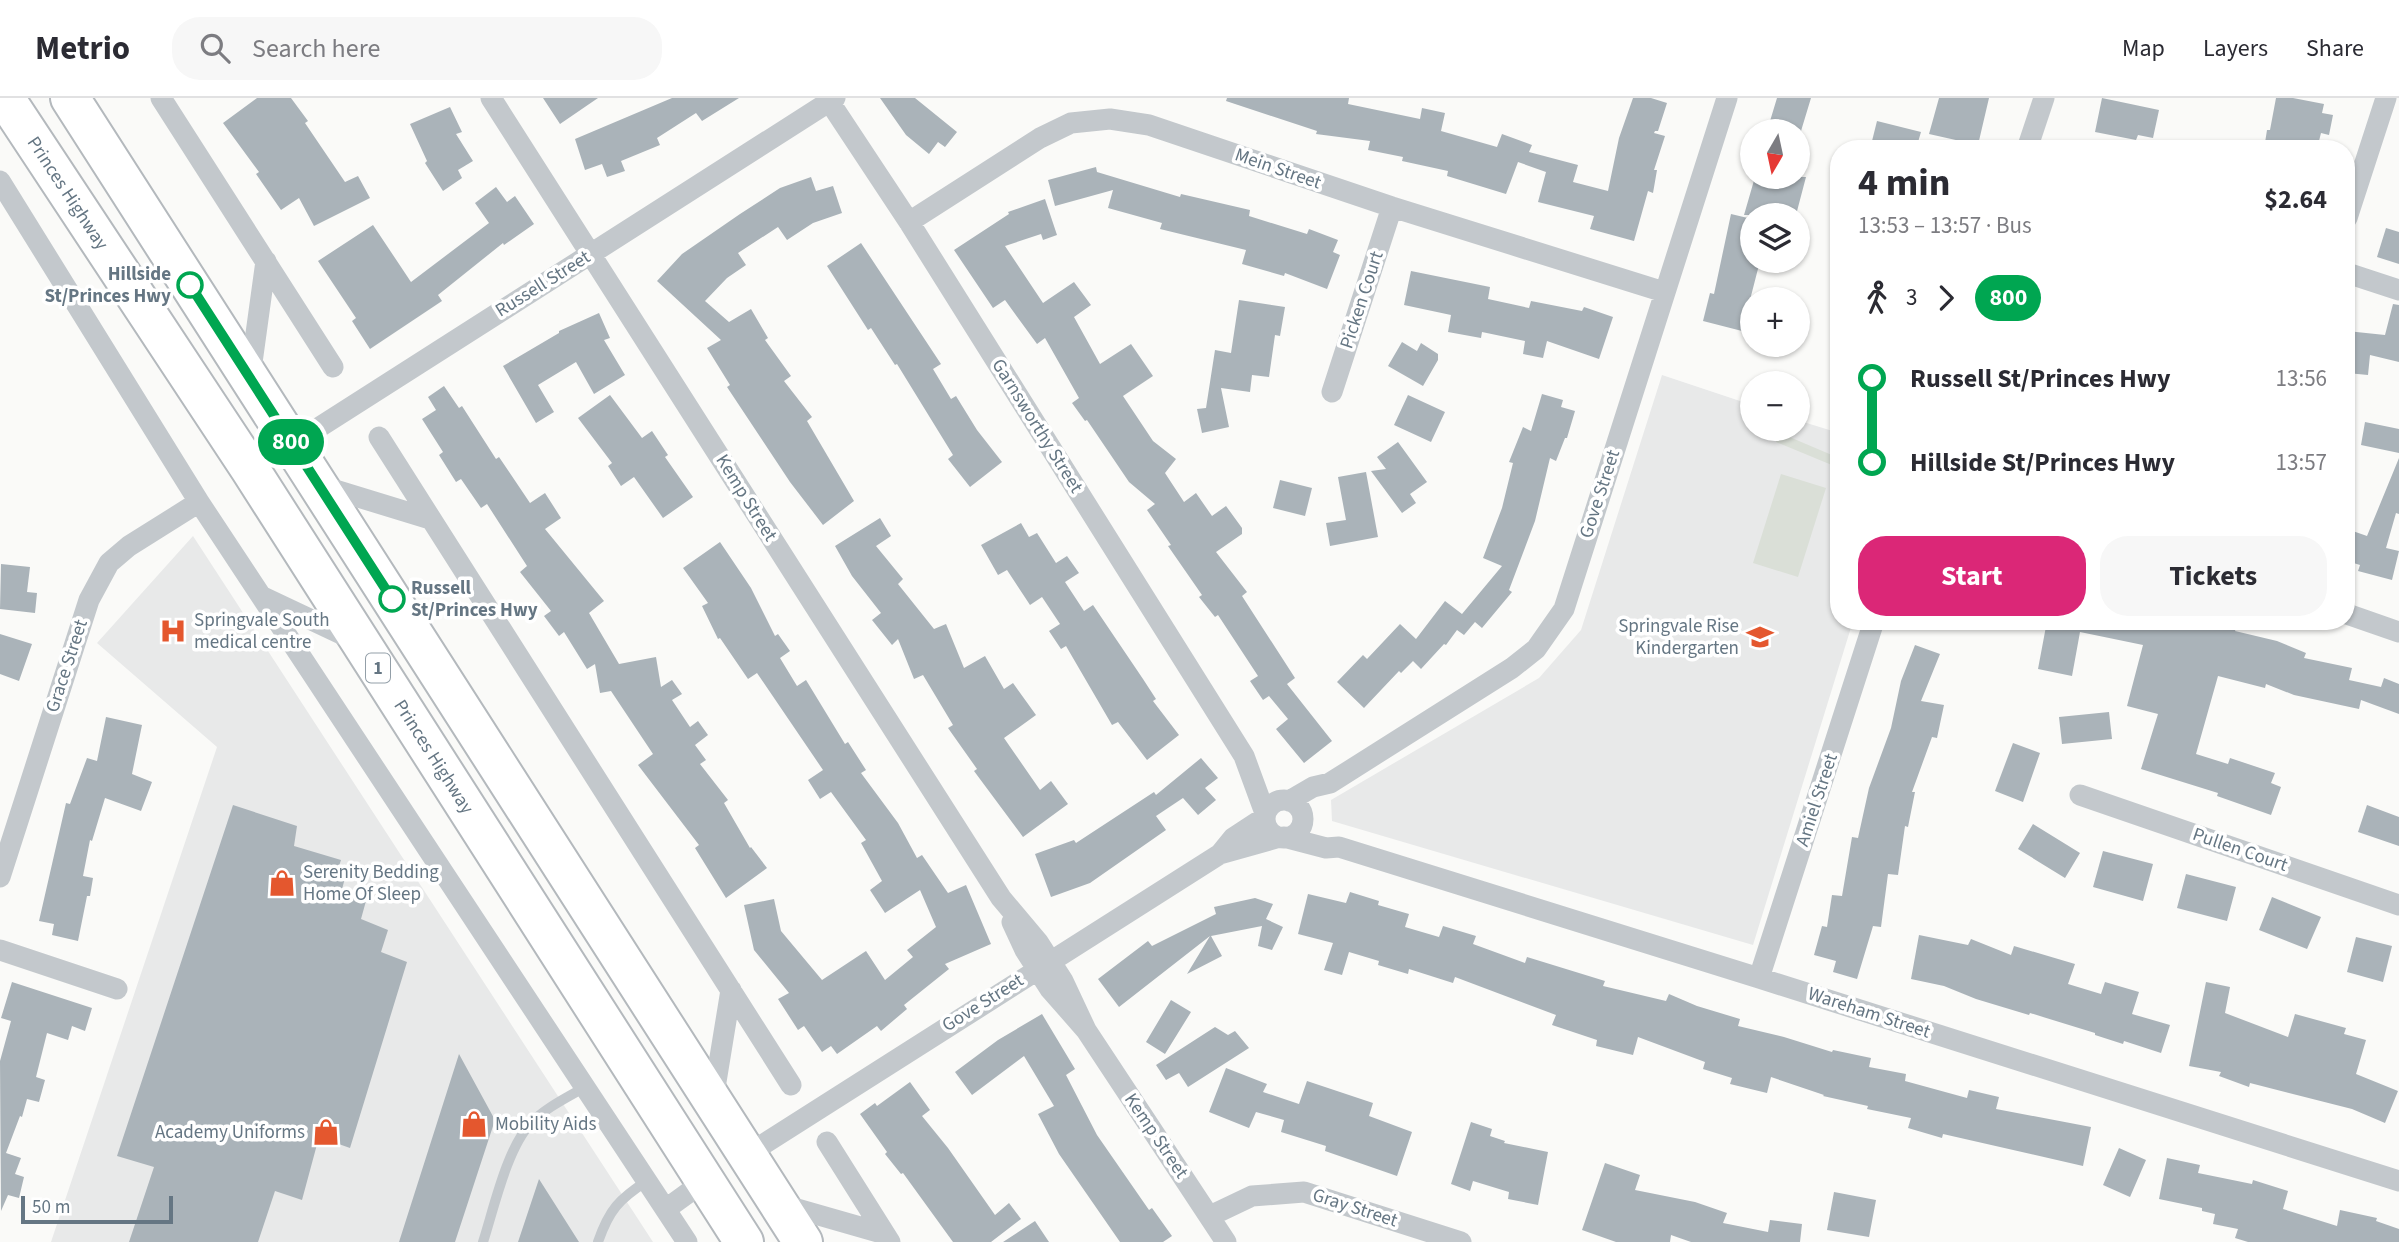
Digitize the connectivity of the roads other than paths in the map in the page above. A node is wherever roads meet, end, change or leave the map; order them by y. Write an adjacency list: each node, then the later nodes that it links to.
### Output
1 (5, 98): 24 (highway, Princes Highway / 1)
2 (71, 98): 20 (highway)
3 (161, 98): 15 (street)
4 (491, 98): 14 (street, Kemp Street)
5 (1727, 98): 18 (street, Gove Street)
6 (2044, 98): 9 (street)
7 (2386, 98): 11 (street)
8 (830, 99): 13 (street, Garnsworthy Street); 14 (street, Russell Street)
9 (2031, 140)
10 (0, 181): 26 (street)
11 (2355, 193)
12 (1392, 208): 13 (street, Mein Street); 18 (street, Mein Street); 21 (street, Picken Court)
13 (909, 222): 33 (street, Garnsworthy Street)
14 (591, 254): 23 (street, Russell Street); 43 (street, Kemp Street)
15 (266, 261): 19 (street); 20 (street)
16 (2355, 276): 17 (street)
17 (2399, 290)
18 (1664, 292): 35 (street, Gove Street)
19 (333, 367)
20 (250, 377): 23 (highway)
21 (1332, 392)
22 (379, 437): 27 (street)
23 (293, 444): 24 (street, Russell Street); 25 (highway)
24 (250, 469): 32 (highway, Princes Highway / 1)
25 (319, 485): 27 (street); 49 (highway)
26 (200, 502): 28 (street); 40 (street, Grace Street)
27 (430, 519): 46 (street)
28 (263, 597): 32 (street); 48 (street)
29 (2355, 617): 31 (street)
30 (1871, 630): 44 (street, Amiel Street)
31 (2399, 632)
32 (363, 644): 52 (highway, Princes Highway / 1)
33 (1244, 755): 35 (street, Garnsworthy Street); 36 (street, Garnsworthy Street)
34 (2080, 794): 41 (street, Pullen Court)
35 (1295, 809): 36 (street); 37 (street); 38 (street, Wareham Street)
36 (1265, 815): 37 (street); 39 (street, Gove Street)
37 (1282, 837): 38 (street, Wareham Street); 39 (street, Gove Street)
38 (1339, 847): 44 (street, Wareham Street)
39 (1220, 854): 43 (street, Gove Street)
40 (0, 877)
41 (2399, 905)
42 (0, 950): 45 (street)
43 (1043, 965): 51 (street, Gove Street); 57 (street, Kemp Street)
44 (1759, 978): 54 (street, Wareham Street)
45 (117, 989)
46 (731, 990): 47 (street); 49 (street)
47 (791, 1085)
48 (585, 1087): 53 (street); 59 (lane)
49 (713, 1100): 51 (highway)
50 (827, 1142): 58 (street)
51 (748, 1154): 52 (highway); 55 (highway)
52 (706, 1180): 56 (street); 62 (highway, Princes Highway / 1)
53 (647, 1181): 56 (street); 60 (lane)
54 (2399, 1181)
55 (779, 1204): 58 (street); 63 (highway)
56 (666, 1209): 61 (street)
57 (1210, 1216): 64 (street, Kemp Street); 65 (street, Gray Street)
58 (888, 1238)
59 (483, 1242)
60 (598, 1242)
61 (687, 1242)
62 (744, 1242)
63 (803, 1242)
64 (1226, 1242)
65 (1461, 1242)

